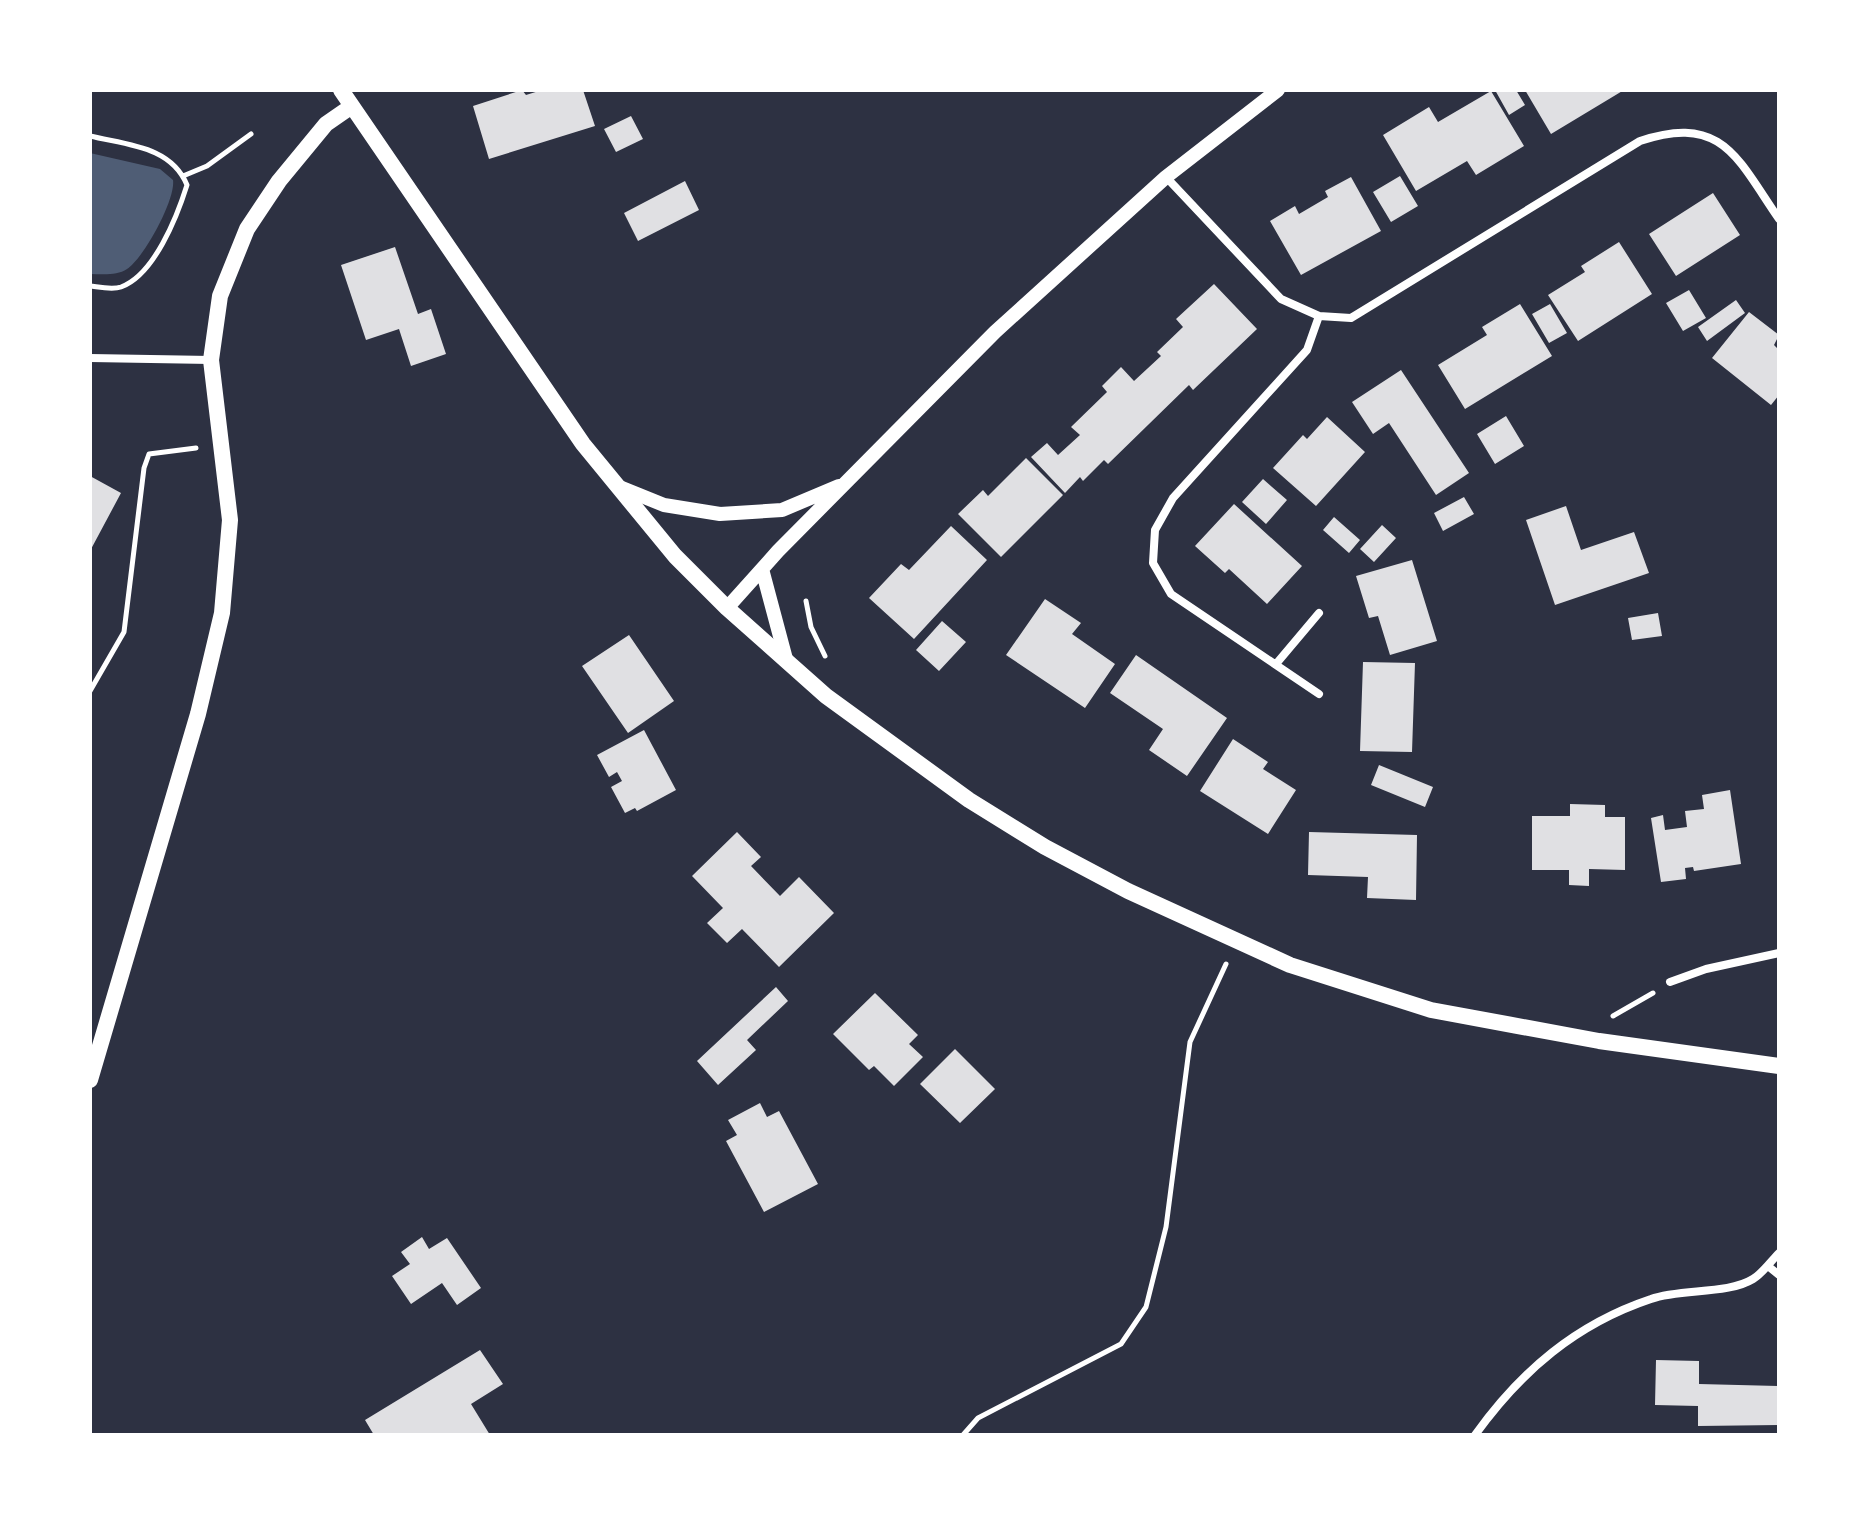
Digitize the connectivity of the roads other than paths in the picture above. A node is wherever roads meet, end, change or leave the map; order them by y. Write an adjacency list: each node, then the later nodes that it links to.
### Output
1 (341, 90): 3 (main road)
2 (1278, 90): 4 (street)
3 (352, 106): 8 (main road); 10 (main road)
4 (1166, 177): 6 (street); 9 (street)
5 (1779, 219): 6 (street)
6 (1319, 316): 15 (street)
7 (90, 358): 8 (street)
8 (211, 360): 20 (main road)
9 (847, 483): 10 (street); 11 (street)
10 (617, 486): 12 (main road)
11 (762, 569): 12 (street); 14 (street)
12 (727, 608): 14 (main road)
13 (1319, 613): 15 (street)
14 (786, 659): 19 (main road)
15 (1276, 664): 16 (street)
16 (1319, 694)
17 (1779, 953): 18 (street)
18 (1670, 982)
19 (1779, 1066)
20 (90, 1080)
21 (1779, 1253): 22 (street)
22 (1768, 1266): 23 (street); 24 (street)
23 (1779, 1275)
24 (1475, 1435)

